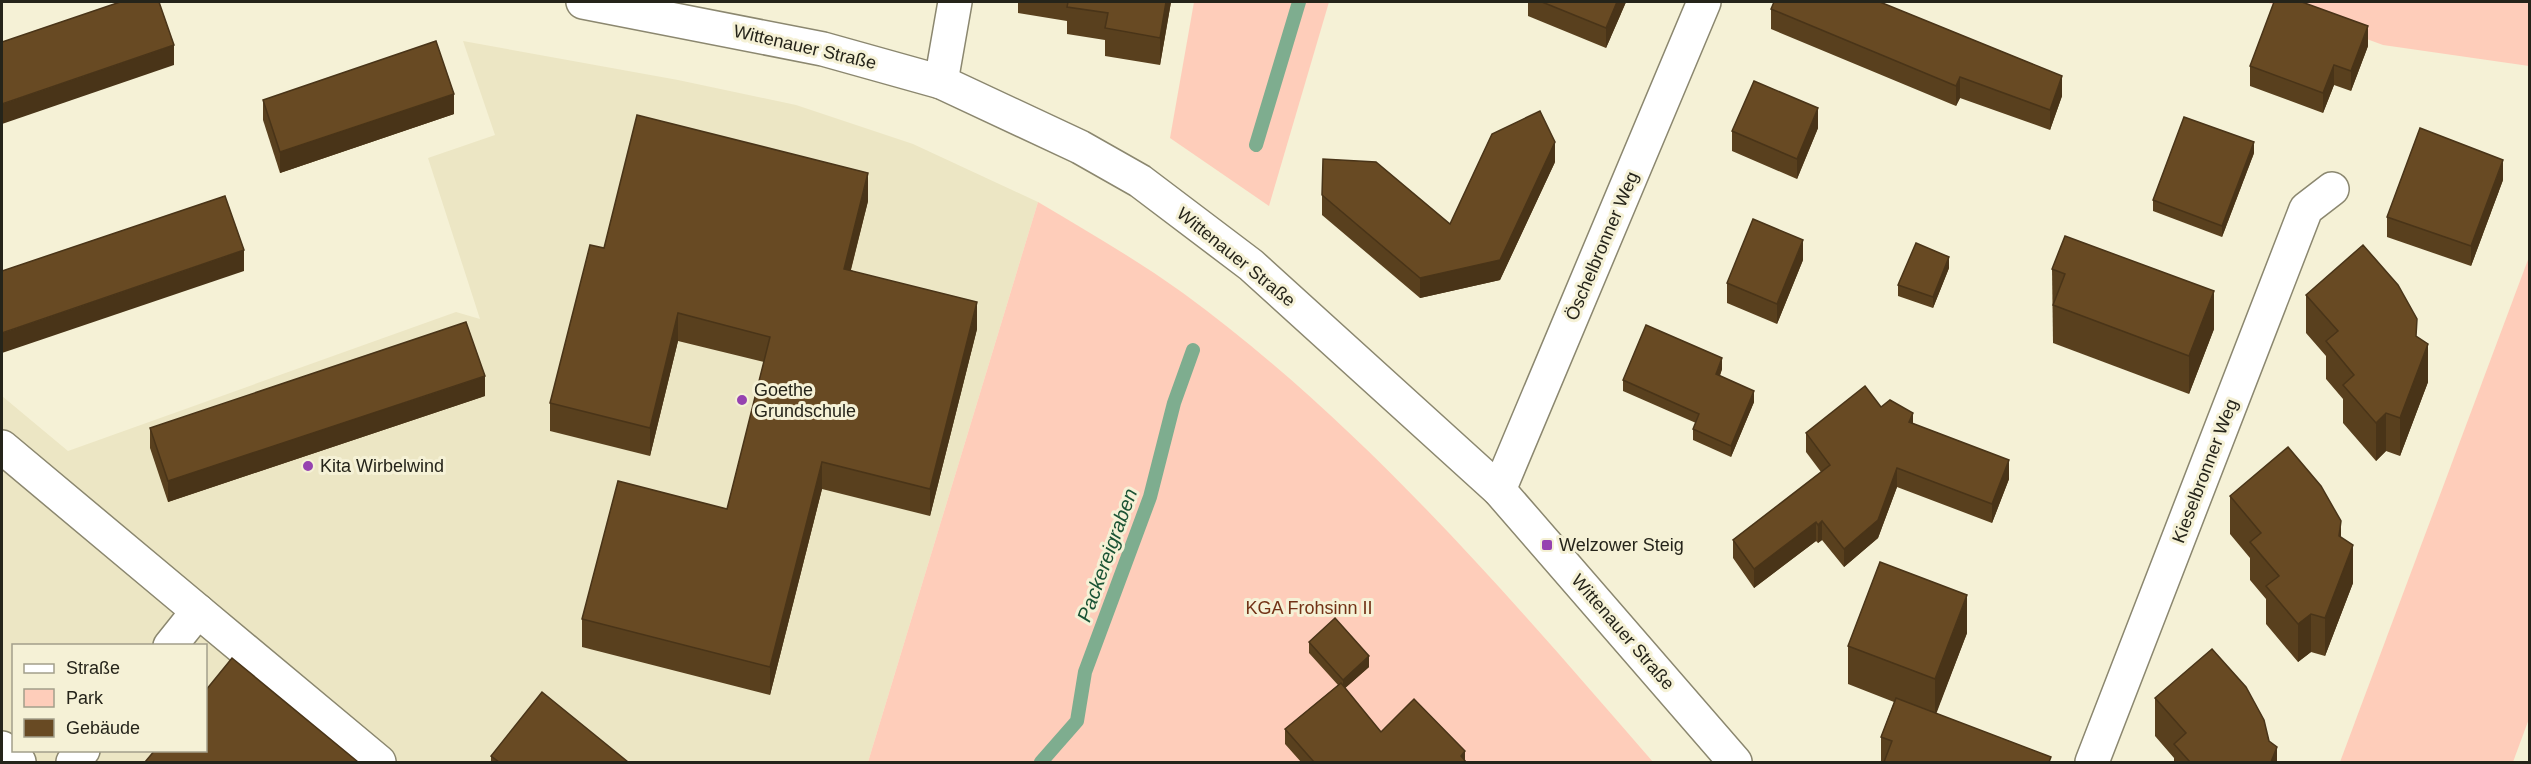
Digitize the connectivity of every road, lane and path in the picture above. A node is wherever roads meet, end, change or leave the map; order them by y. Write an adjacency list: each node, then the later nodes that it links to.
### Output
1 (584, 2): 4 (street, Wittenauer Straße)
2 (955, 2): 4 (street)
3 (1704, 2): 7 (street, Öschelbronner Weg)
4 (941, 82): 7 (street, Wittenauer Straße)
5 (2332, 189): 14 (street, Kieselbronner Weg)
6 (2, 447): 8 (street)
7 (1499, 490): 13 (street, Wittenauer Straße)
8 (198, 611): 9 (street); 12 (street)
9 (171, 644)
10 (2, 748): 11 (street)
11 (20, 762)
12 (379, 762)
13 (1735, 762)
14 (2092, 762)

